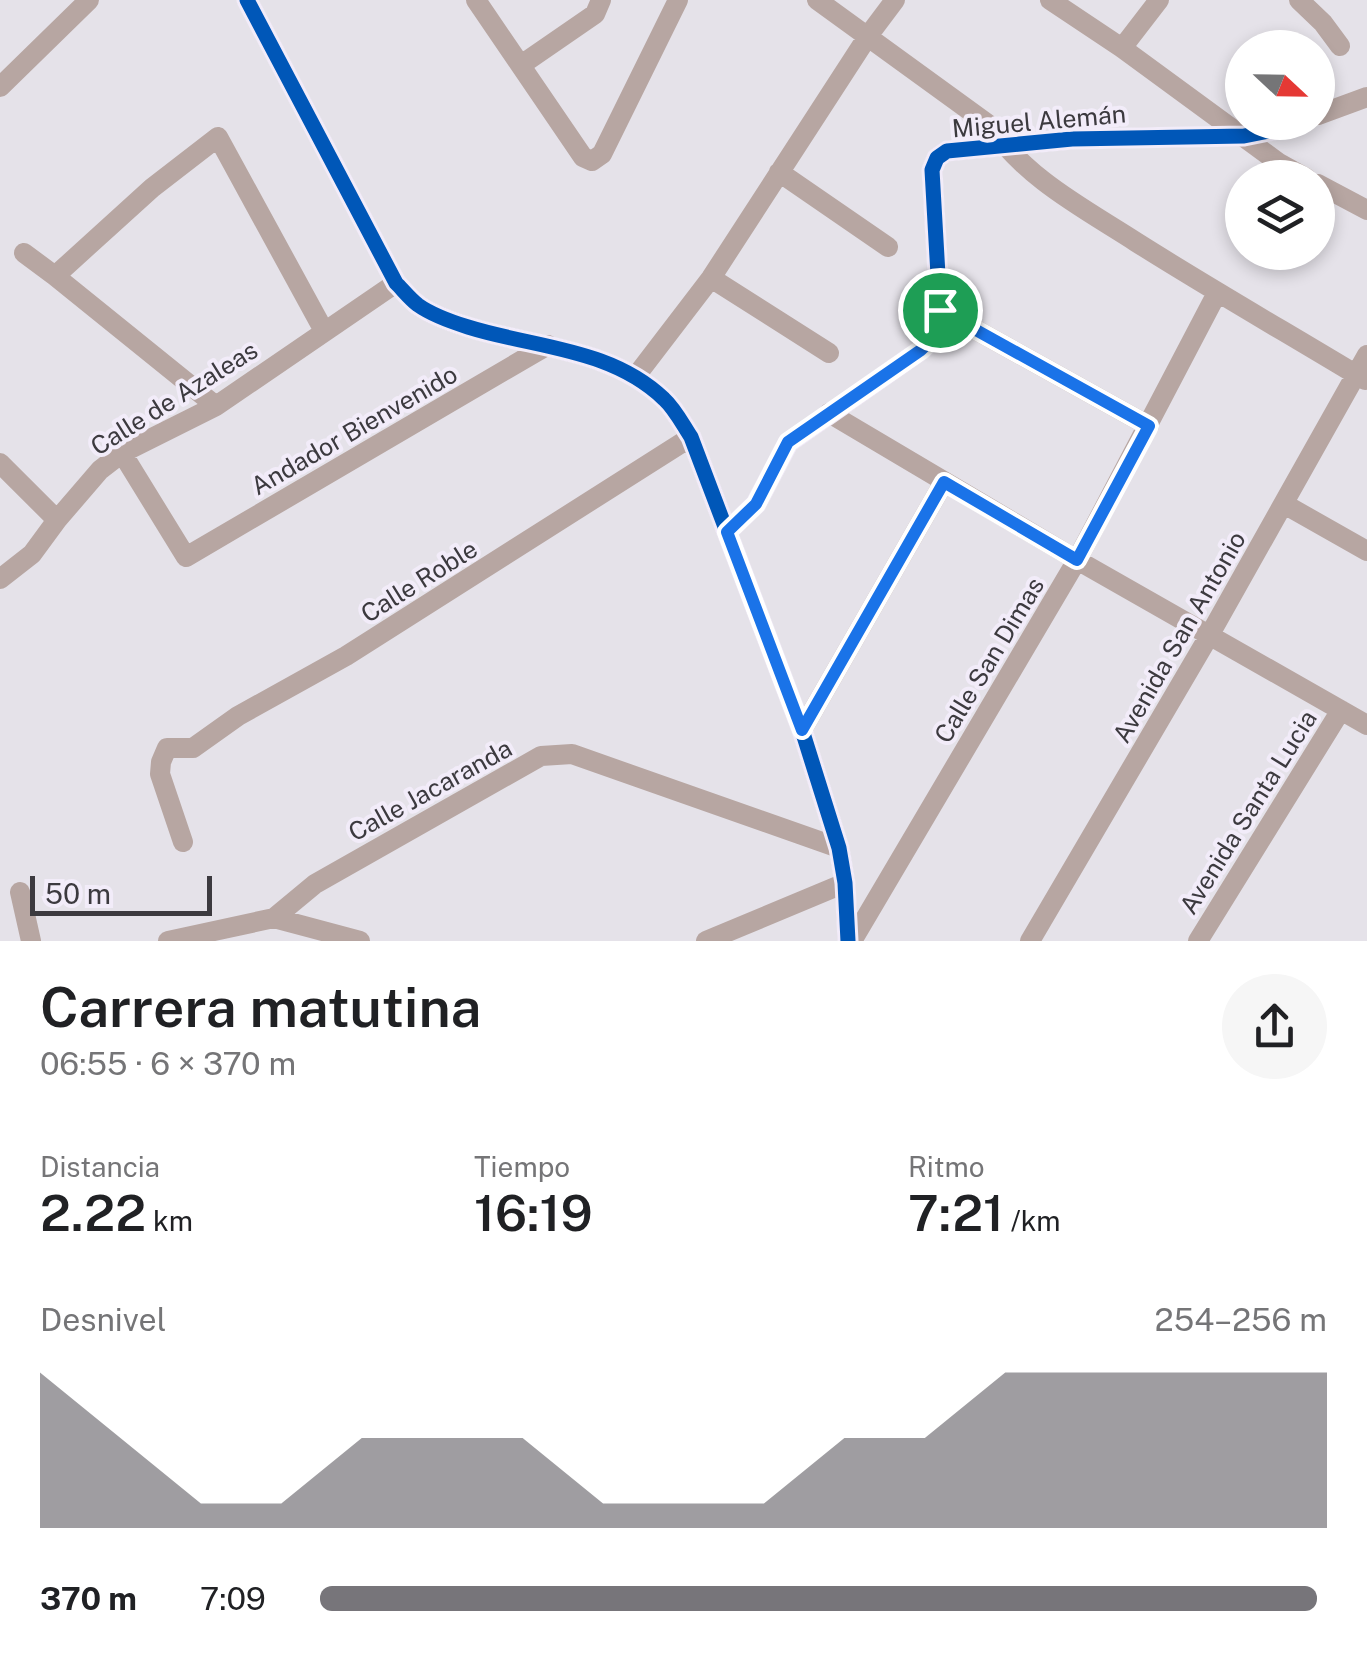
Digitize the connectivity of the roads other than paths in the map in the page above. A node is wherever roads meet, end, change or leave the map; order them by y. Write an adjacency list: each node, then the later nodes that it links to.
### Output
1 (88, 0): 15 (street)
2 (248, 0): 30 (street)
3 (476, 0): 14 (street)
4 (602, 0): 14 (street)
5 (678, 0): 14 (street)
6 (817, 0): 11 (street)
7 (895, 0): 11 (street)
8 (1050, 0): 13 (street)
9 (1159, 0): 13 (street)
10 (1299, 0): 12 (street)
11 (868, 36): 21 (street); 23 (street)
12 (1340, 46)
13 (1122, 48): 18 (street)
14 (521, 65)
15 (0, 87)
16 (1367, 97): 17 (street)
17 (1335, 109)
18 (1225, 122)
19 (1225, 136): 21 (street, Miguel Alemán)
20 (1249, 140): 22 (street)
21 (1004, 146): 31 (street); 32 (street, Miguel Alemán)
22 (1274, 160)
23 (778, 172): 26 (street); 29 (street)
24 (1335, 193): 25 (street)
25 (1367, 210)
26 (888, 246)
27 (24, 253): 28 (street)
28 (55, 276): 33 (street); 39 (street)
29 (711, 278): 35 (street); 37 (street)
30 (396, 283): 33 (street, Calle de Azaleas); 34 (street)
31 (1216, 293): 38 (street); 41 (street, Calle San Dimas)
32 (940, 310): 40 (street); 41 (street)
33 (324, 331): 39 (street, Calle de Azaleas)
34 (548, 346): 37 (street); 43 (street, Andador Bienvenido)
35 (829, 353)
36 (1367, 355): 38 (street, Avenida San Antonio)
37 (636, 376): 42 (street)
38 (1362, 378): 46 (street, Avenida San Antonio)
39 (216, 406): 43 (street, Calle de Azaleas)
40 (829, 414): 45 (street); 48 (street)
41 (1149, 426): 50 (street, Calle San Dimas)
42 (691, 437): 48 (street); 56 (street, Calle Roble)
43 (122, 453): 47 (street, Calle de Azaleas)
44 (0, 462): 47 (street)
45 (944, 482): 50 (street); 55 (street)
46 (1284, 504): 49 (street); 52 (street, Avenida San Antonio)
47 (56, 520): 51 (street, Calle de Azaleas)
48 (727, 532): 55 (street)
49 (1367, 552)
50 (1077, 560): 52 (street); 65 (street, Calle San Dimas)
51 (0, 579)
52 (1210, 636): 53 (street); 66 (street, Avenida San Antonio)
53 (1341, 710): 54 (street); 67 (street, Avenida Santa Lucia)
54 (1367, 725)
55 (802, 730): 57 (street)
56 (183, 842)
57 (839, 848): 58 (street); 60 (street, Calle Jacaranda)
58 (845, 883): 64 (street); 65 (street)
59 (20, 892): 61 (street)
60 (274, 918): 62 (street, Calle Jacaranda); 63 (street)
61 (31, 941)
62 (168, 941)
63 (360, 941)
64 (706, 941)
65 (850, 941)
66 (1030, 941)
67 (1198, 941)

